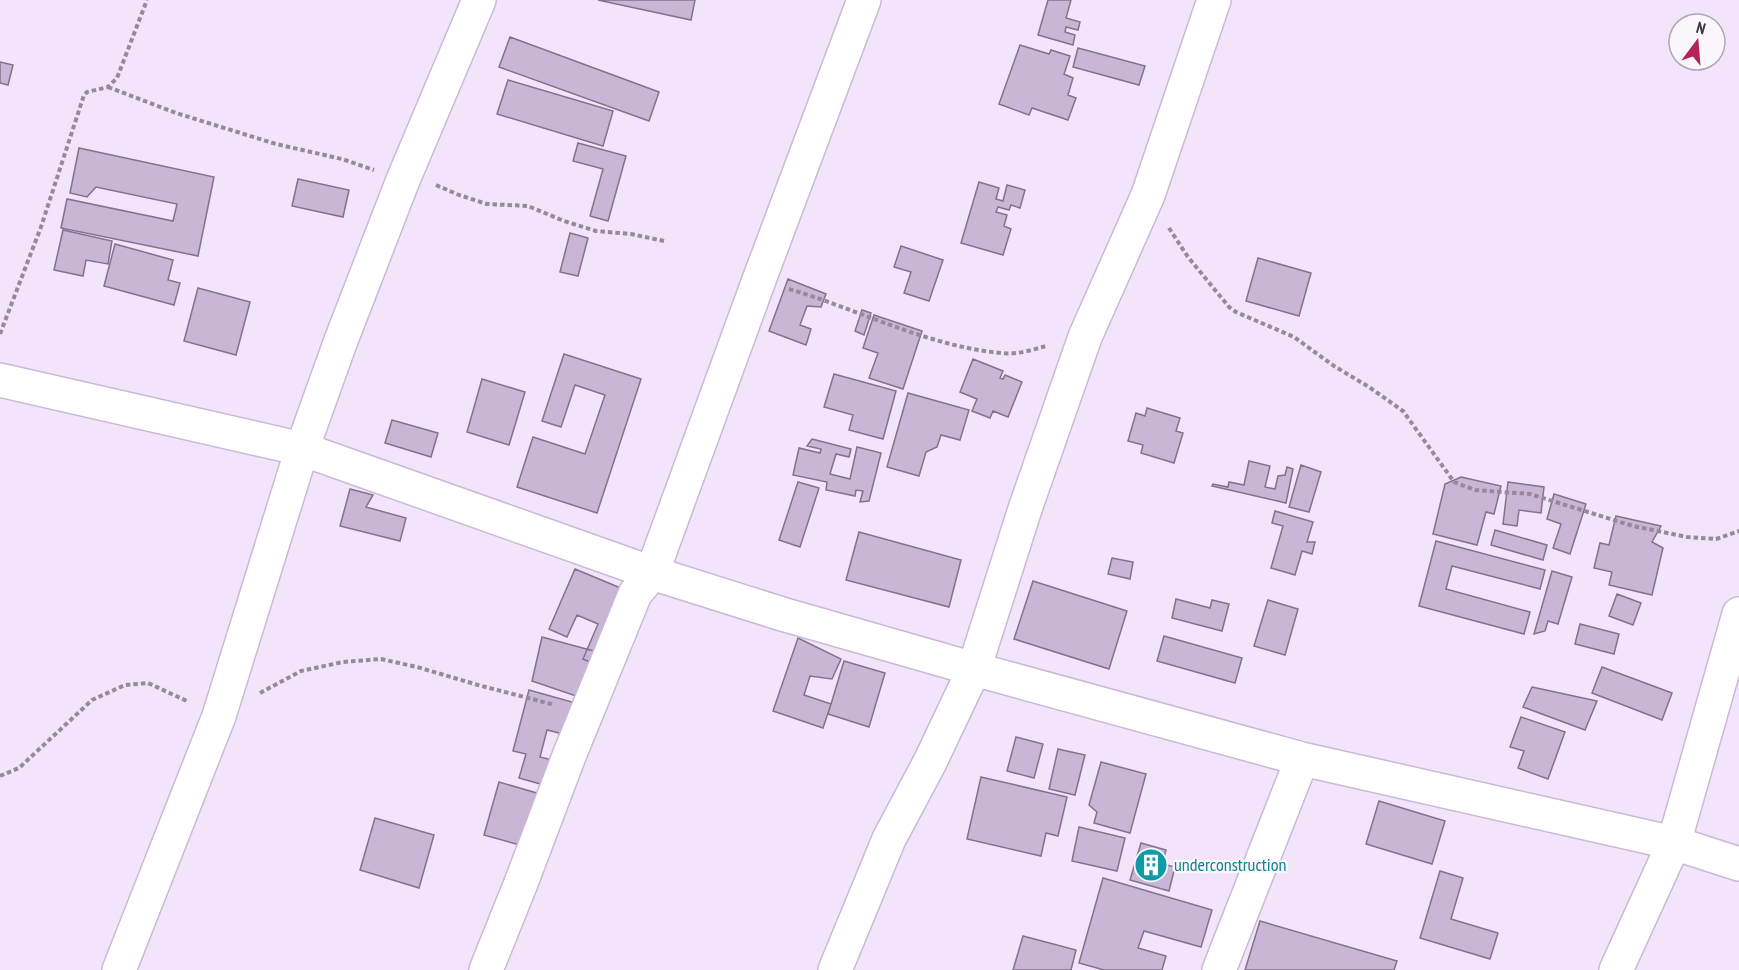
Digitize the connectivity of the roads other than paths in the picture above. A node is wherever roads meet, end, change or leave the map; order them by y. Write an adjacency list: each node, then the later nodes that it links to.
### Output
1 (479, 0): 5 (street)
2 (864, 0): 6 (street)
3 (1214, 0): 8 (street)
4 (0, 381): 5 (street)
5 (302, 449): 6 (street); 12 (street)
6 (652, 573): 8 (street); 13 (street)
7 (1739, 614): 10 (street)
8 (974, 669): 9 (street); 14 (street)
9 (1302, 759): 10 (street); 15 (street)
10 (1674, 843): 11 (street); 16 (street)
11 (1739, 864)
12 (120, 970)
13 (486, 970)
14 (835, 970)
15 (1219, 970)
16 (1616, 970)

